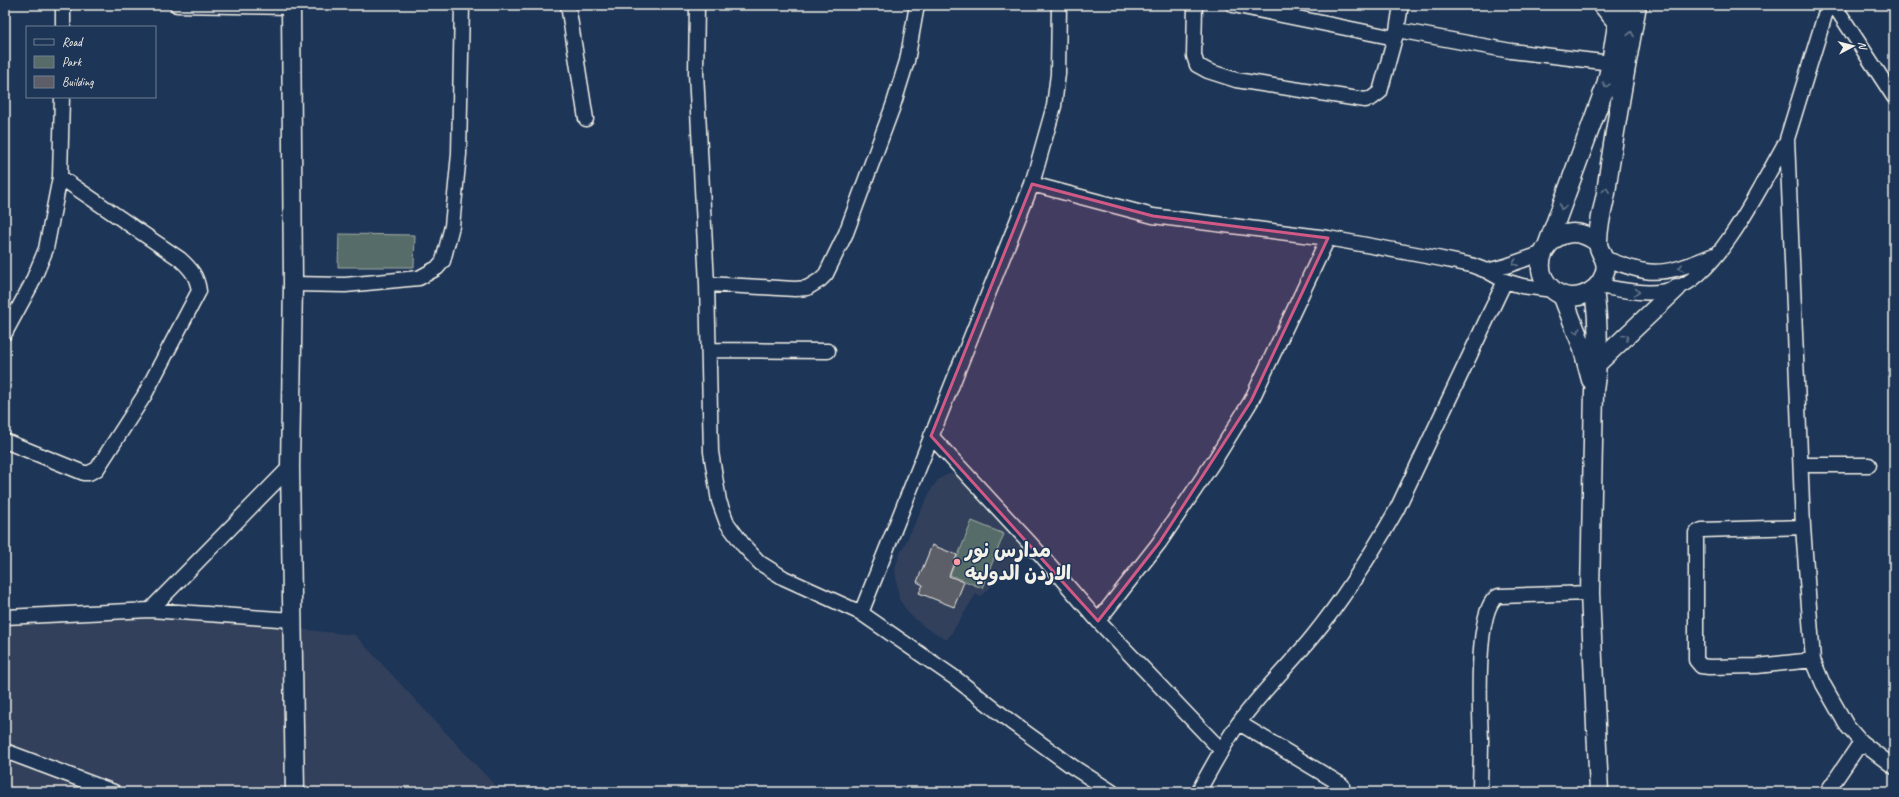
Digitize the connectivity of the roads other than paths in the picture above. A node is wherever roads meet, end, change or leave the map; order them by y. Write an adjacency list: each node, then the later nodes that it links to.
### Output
1 (63, 5): 17 (street)
2 (177, 5): 16 (street)
3 (462, 5): 34 (street)
4 (568, 5): 23 (street)
5 (697, 5): 35 (street)
6 (917, 5): 35 (street)
7 (1059, 5): 26 (street)
8 (1195, 5): 19 (street)
9 (1233, 5): 19 (street)
10 (1401, 5): 19 (street)
11 (1600, 5): 18 (street)
12 (1620, 5): 18 (street)
13 (1636, 5): 28 (street, one-way to 13)
14 (1828, 5): 24 (street)
15 (1834, 5): 21 (street)
16 (291, 6): 34 (street)
17 (63, 26)
18 (1618, 27): 20 (street)
19 (1396, 34): 20 (street)
20 (1611, 63): 29 (street, one-way to 29)
21 (1894, 97)
22 (62, 98): 25 (street)
23 (586, 119)
24 (1787, 140): 30 (street); 46 (street)
25 (60, 177): 39 (street); 45 (street)
26 (1032, 184): 27 (street); 44 (street)
27 (1328, 238): 32 (street); 55 (street)
28 (1598, 243): 29 (street); 31 (street)
29 (1545, 250): 32 (street, one-way to 32); 38 (street)
30 (1718, 254): 31 (street, one-way to 31); 37 (street)
31 (1606, 259): 36 (street)
32 (1487, 271): 33 (street)
33 (1505, 281): 38 (street); 57 (street)
34 (293, 284): 48 (street)
35 (707, 284): 40 (street)
36 (1596, 288): 37 (street, one-way to 37); 38 (street); 42 (street)
37 (1677, 288): 42 (street, one-way to 37)
38 (1558, 293): 43 (street, one-way to 43)
39 (5, 333)
40 (709, 350): 41 (street); 52 (street)
41 (828, 351)
42 (1598, 363): 43 (street)
43 (1594, 391): 50 (street)
44 (931, 436): 52 (street); 55 (street)
45 (5, 442)
46 (1801, 465): 47 (street); 49 (street)
47 (1869, 465)
48 (290, 468): 51 (street); 54 (street)
49 (1803, 527): 56 (street); 56 (street)
50 (1590, 593): 67 (street); 68 (street)
51 (150, 610): 53 (street); 54 (street)
52 (861, 614): 65 (street)
53 (5, 617)
54 (293, 620): 64 (street)
55 (1098, 621): 59 (street)
56 (1813, 660): 58 (street)
57 (1239, 723): 59 (street); 62 (street)
58 (1861, 742): 61 (street); 69 (street)
59 (1221, 750): 66 (street)
60 (5, 751): 63 (street)
61 (1894, 767)
62 (1342, 785)
63 (114, 792)
64 (295, 792)
65 (1112, 792)
66 (1198, 792)
67 (1480, 792)
68 (1599, 792)
69 (1827, 792)

